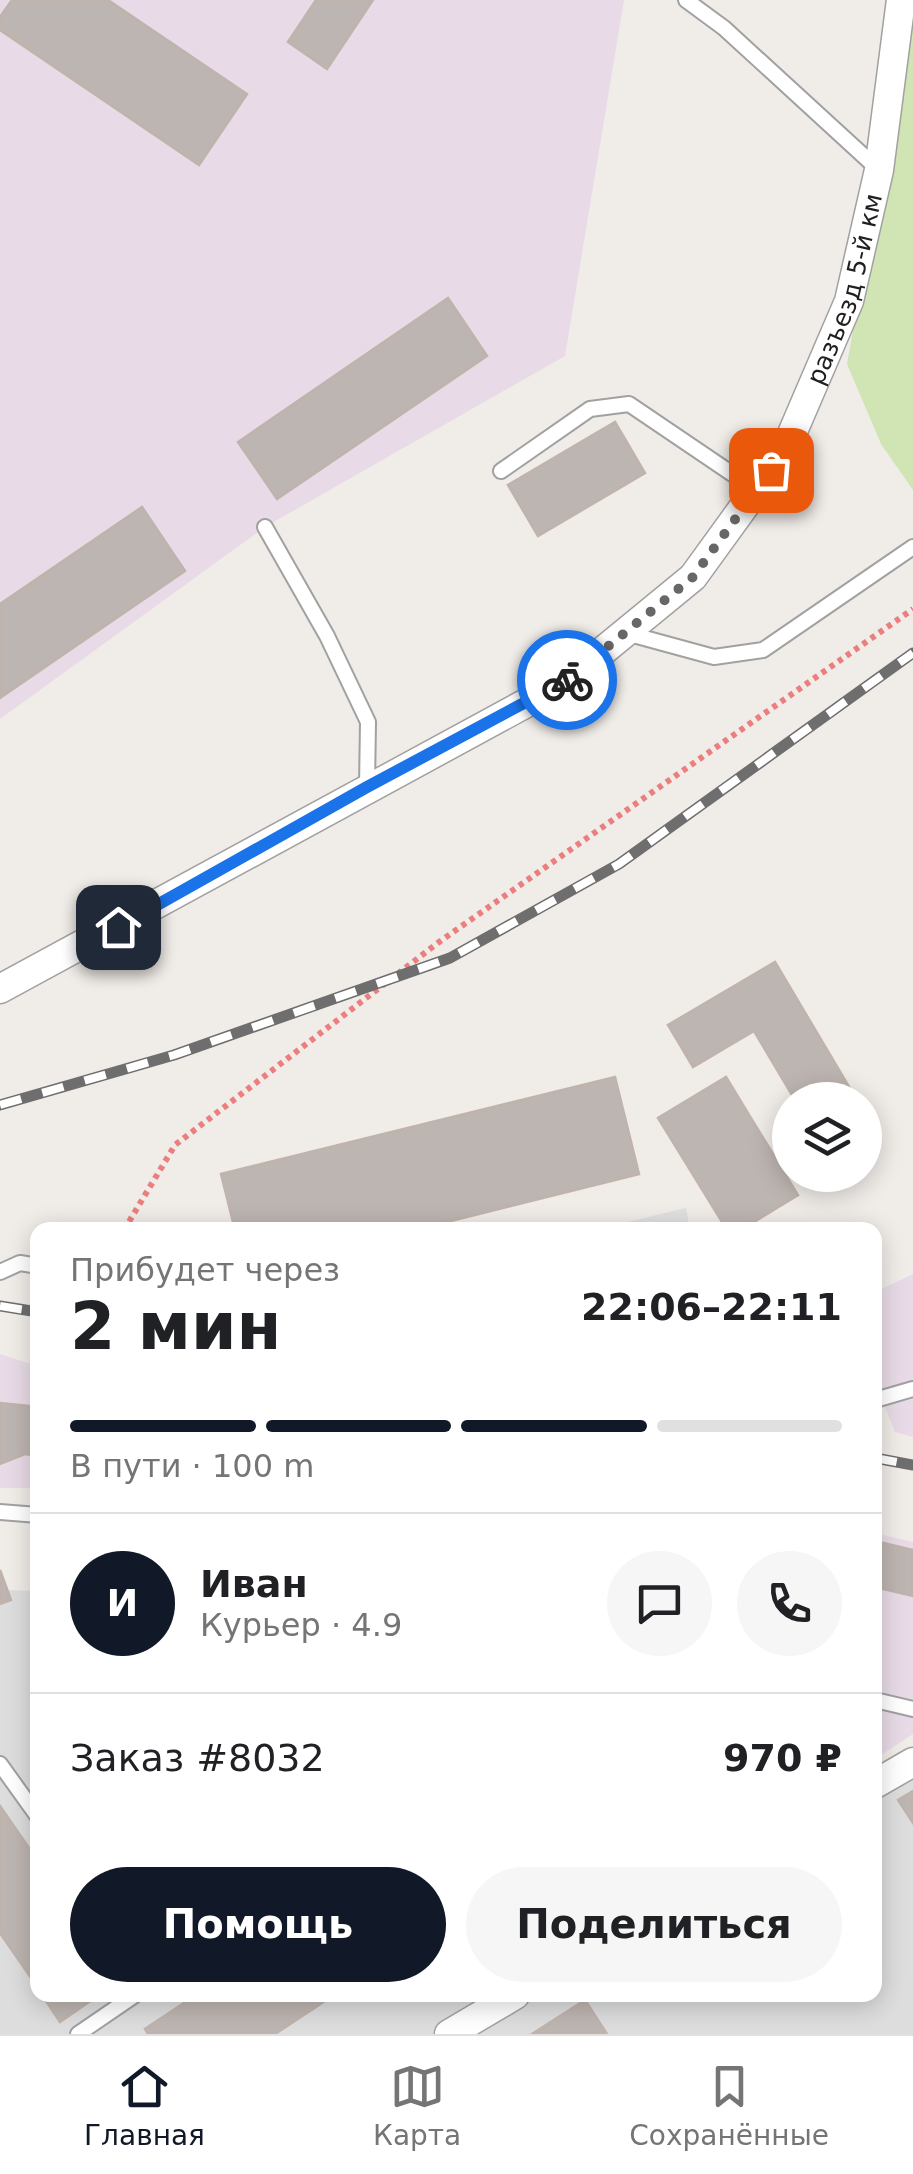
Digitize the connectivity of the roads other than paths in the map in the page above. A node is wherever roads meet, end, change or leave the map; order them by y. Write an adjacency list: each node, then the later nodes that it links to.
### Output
1 (686, 0): 3 (lane)
2 (902, 0): 3 (street, разъезд 5-й км)
3 (879, 170): 5 (street, разъезд 5-й км)
4 (501, 471): 5 (lane)
5 (756, 490): 8 (street, разъезд 5-й км)
6 (265, 528): 9 (lane)
7 (913, 547): 8 (lane)
8 (625, 633): 9 (street, разъезд 5-й км)
9 (367, 787): 10 (street, разъезд 5-й км)
10 (0, 989)
11 (30, 1265): 12 (lane)
12 (0, 1272)
13 (913, 1389): 14 (lane)
14 (882, 1398)
15 (0, 1512): 16 (lane)
16 (30, 1515)
17 (882, 1702): 18 (lane)
18 (913, 1709)
19 (913, 1762): 21 (street)
20 (0, 1764): 22 (lane)
21 (882, 1780)
22 (30, 1805)
23 (125, 2002): 25 (lane)
24 (503, 2002): 26 (street)
25 (78, 2034)
26 (449, 2034)

